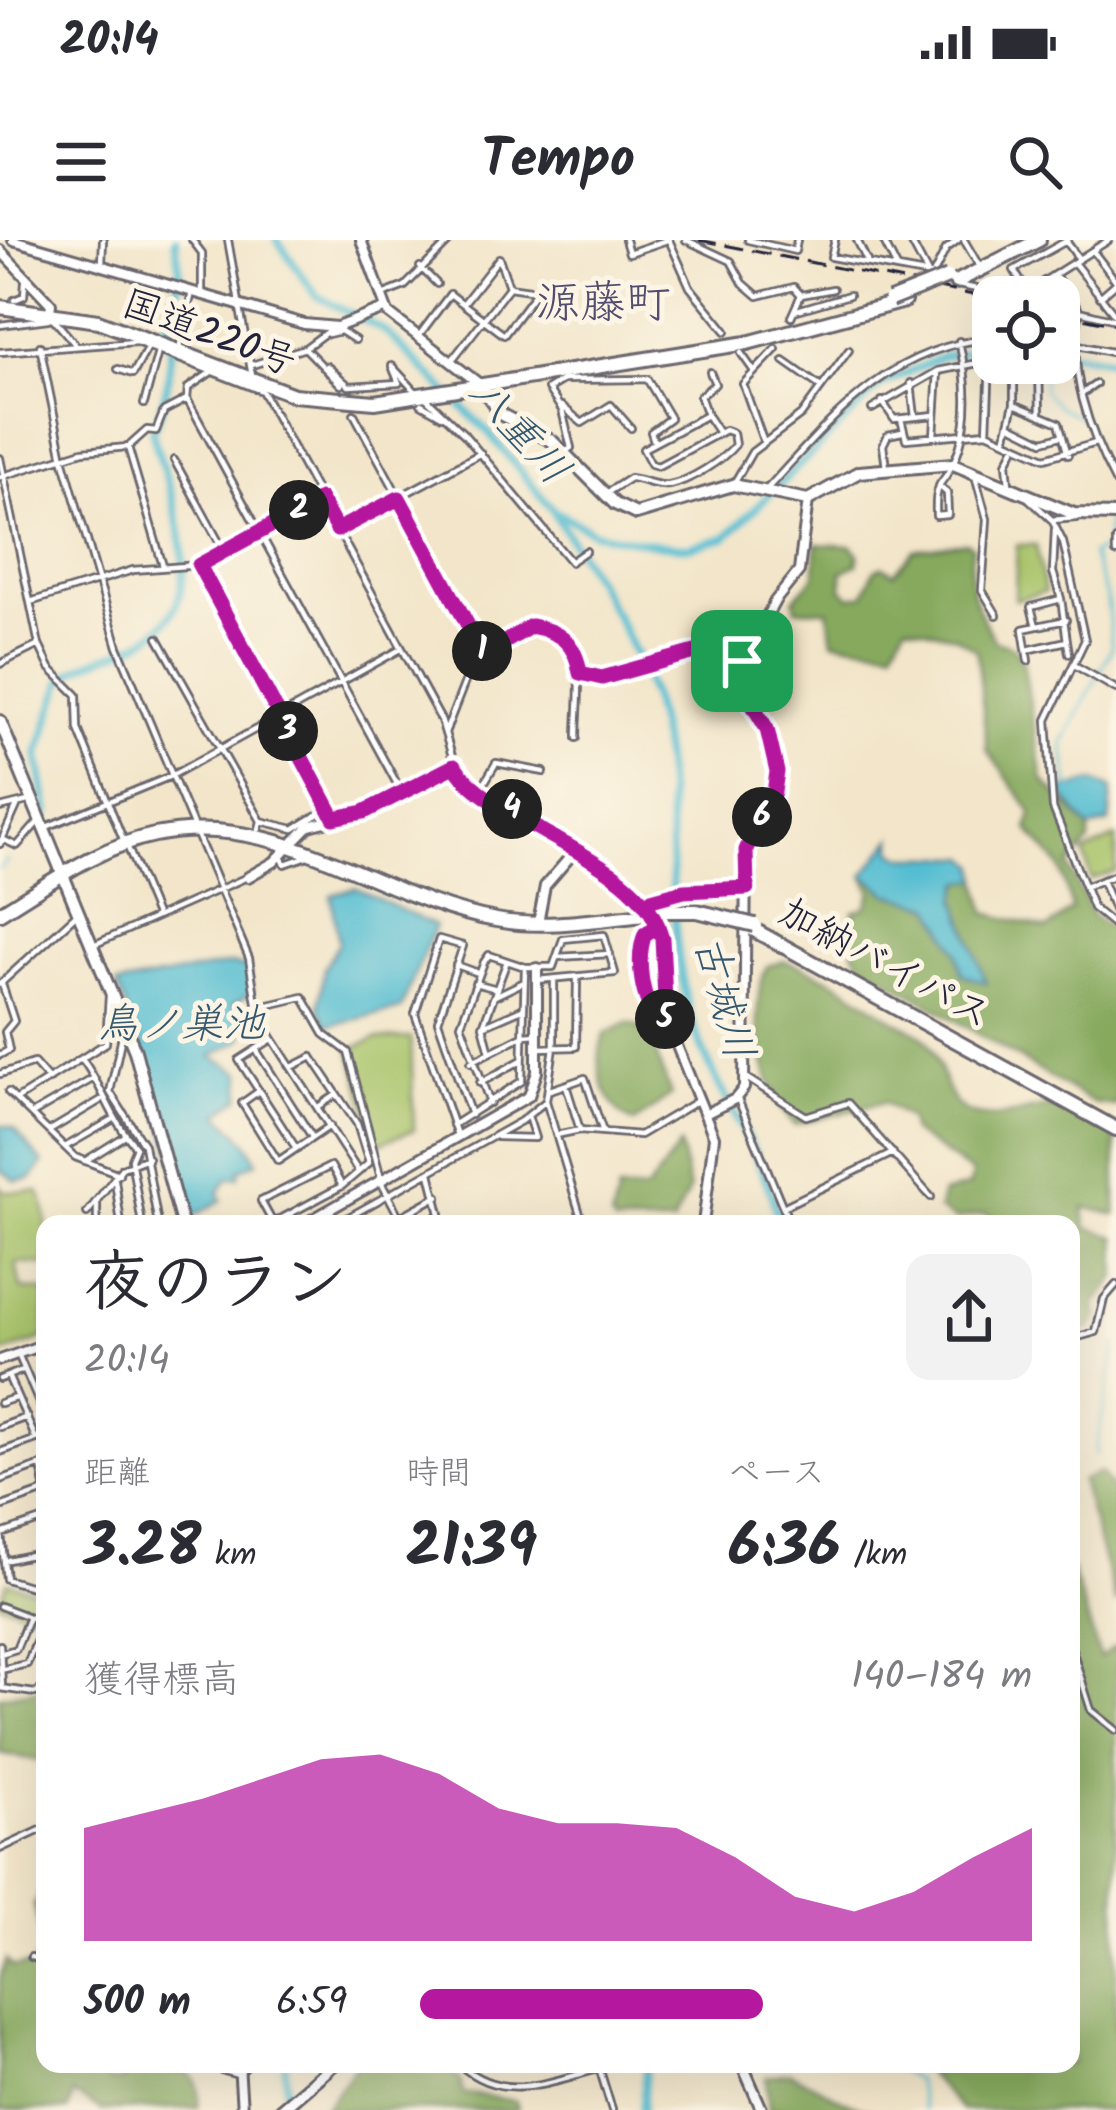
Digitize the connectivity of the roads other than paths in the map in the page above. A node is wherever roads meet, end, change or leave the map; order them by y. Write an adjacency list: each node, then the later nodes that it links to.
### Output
1 (0, 240): 2 (street)
2 (12, 240): 28 (street)
3 (104, 240): 28 (street)
4 (192, 240): 43 (street)
5 (228, 240): 50 (street)
6 (362, 240): 44 (street)
7 (434, 240): 23 (street)
8 (451, 240): 23 (street)
9 (625, 240): 10 (street)
10 (668, 240): 59 (street)
11 (686, 240): 46 (street)
12 (748, 240): 13 (street)
13 (797, 240)
14 (835, 240): 26 (street)
15 (857, 240): 26 (street)
16 (883, 240): 30 (street)
17 (910, 240): 33 (street)
18 (961, 240): 29 (street); 33 (street)
19 (1026, 240): 29 (highway)
20 (1039, 240): 36 (highway)
21 (1067, 240): 27 (street); 34 (street)
22 (1112, 242): 24 (street)
23 (438, 251): 31 (street)
24 (1093, 251): 27 (street); 38 (street)
25 (0, 253): 37 (street); 51 (street)
26 (867, 261): 30 (street)
27 (1076, 261): 32 (street); 47 (street)
28 (102, 263): 43 (street)
29 (978, 264): 36 (highway)
30 (896, 266): 33 (street)
31 (420, 267): 39 (street); 44 (street)
32 (1055, 274): 35 (street); 53 (street)
33 (930, 275): 40 (street)
34 (1018, 276)
35 (1051, 276)
36 (952, 279): 85 (highway, 国道220号, bridge)
37 (25, 282): 48 (street); 51 (street)
38 (1116, 282): 47 (street)
39 (437, 284)
40 (972, 286)
41 (509, 287): 49 (street); 56 (street); 56 (street)
42 (832, 289): 46 (street)
43 (194, 292): 50 (street); 69 (street)
44 (382, 295): 52 (street)
45 (849, 295): 46 (street)
46 (801, 296)
47 (1100, 297): 55 (street)
48 (4, 302): 51 (highway, 国道220号)
49 (463, 304): 56 (street); 60 (street)
50 (242, 307): 58 (street); 87 (street)
51 (49, 309): 57 (street); 64 (street); 69 (highway, 国道220号)
52 (382, 309): 58 (street); 60 (street)
53 (1081, 311): 54 (street); 55 (street)
54 (1080, 315)
55 (1116, 318)
56 (485, 321): 75 (street)
57 (0, 325)
58 (330, 331): 61 (street); 68 (street)
59 (727, 331)
60 (417, 339): 75 (street)
61 (356, 340)
62 (972, 341): 63 (street)
63 (960, 343): 78 (street); 139 (street)
64 (75, 344): 65 (street); 67 (street)
65 (40, 346): 72 (street); 128 (street)
66 (1080, 346): 74 (street)
67 (148, 347): 69 (street); 80 (street)
68 (305, 348): 79 (street); 87 (street)
69 (171, 349): 84 (street); 87 (highway, 国道220号); 101 (street)
70 (776, 349): 81 (street)
71 (849, 350): 95 (street)
72 (0, 352)
73 (741, 353): 81 (street)
74 (1116, 353)
75 (452, 360): 94 (street)
76 (784, 361): 95 (street)
77 (972, 362): 78 (street)
78 (964, 363): 82 (street); 114 (street)
79 (327, 366): 93 (street); 98 (street)
80 (118, 369)
81 (753, 370): 121 (street)
82 (938, 371): 88 (street); 107 (street)
83 (710, 372): 106 (street)
84 (210, 374): 87 (street); 99 (street)
85 (561, 374): 94 (highway, 国道220号); 103 (street); 120 (street)
86 (1080, 376): 97 (street)
87 (250, 377): 96 (highway, 国道220号); 98 (highway, 国道220号)
88 (911, 383): 100 (street); 109 (street)
89 (990, 384): 115 (street)
90 (1014, 384): 102 (street)
91 (1039, 384): 108 (street)
92 (1096, 384): 97 (street)
93 (341, 385)
94 (475, 386): 98 (highway, 国道220号); 125 (main road)
95 (821, 387): 121 (street)
96 (268, 392): 98 (highway, 国道220号); 142 (street)
97 (1084, 392): 122 (street)
98 (422, 396): 126 (street)
99 (187, 399): 123 (street); 149 (street)
100 (882, 401): 104 (street); 110 (street)
101 (144, 404)
102 (1014, 404): 108 (street); 111 (street)
103 (560, 406): 112 (street); 125 (street)
104 (872, 409)
105 (354, 414): 141 (street)
106 (707, 415): 116 (street); 120 (street)
107 (935, 415): 109 (street); 117 (street)
108 (1040, 415): 118 (street)
109 (915, 417): 110 (street)
110 (901, 419): 113 (street)
111 (1010, 424): 118 (street); 119 (street)
112 (631, 428)
113 (902, 432): 117 (street); 132 (street)
114 (966, 432): 115 (street); 117 (street); 131 (street)
115 (987, 432): 119 (street)
116 (719, 433): 120 (street); 140 (street)
117 (934, 436)
118 (1061, 436): 127 (street)
119 (1005, 442): 124 (street)
120 (655, 443)
121 (764, 443): 136 (street)
122 (1096, 443): 127 (street); 135 (street)
123 (128, 447): 128 (street); 155 (street)
124 (1014, 448): 127 (street); 138 (street)
125 (566, 452): 140 (main road)
126 (481, 453): 141 (street); 151 (street)
127 (1067, 455)
128 (63, 457): 134 (street); 156 (street)
129 (0, 458): 134 (street)
130 (175, 460): 152 (street)
131 (952, 464): 132 (main road); 133 (main road); 137 (street)
132 (886, 469): 143 (main road)
133 (977, 470): 138 (main road); 159 (street)
134 (2, 476): 158 (street)
135 (1116, 482)
136 (733, 485): 139 (main road); 140 (main road)
137 (939, 486): 137 (street)
138 (1016, 487): 145 (main road); 146 (street)
139 (765, 491): 143 (main road)
140 (605, 494)
141 (399, 498): 147 (street); 169 (street)
142 (320, 499): 147 (street); 149 (street)
143 (808, 500): 171 (street)
144 (1116, 515): 145 (main road)
145 (1085, 516): 146 (street)
146 (1052, 520): 148 (street)
147 (337, 530): 166 (street)
148 (1055, 530): 157 (street); 174 (street)
149 (259, 532): 152 (street); 176 (street)
150 (1116, 540): 153 (street)
151 (586, 550)
152 (224, 551): 154 (street)
153 (1116, 553)
154 (199, 565): 155 (street); 178 (street)
155 (163, 566): 156 (street)
156 (97, 584): 158 (street); 185 (street)
157 (1061, 599): 160 (street); 161 (street)
158 (29, 602): 164 (street)
159 (997, 615)
160 (1066, 620): 161 (street); 163 (street)
161 (1036, 626): 167 (street)
162 (158, 638): 182 (street)
163 (1067, 640): 165 (street); 168 (street)
164 (39, 645): 173 (street); 189 (street)
165 (1045, 646): 167 (street); 170 (street)
166 (401, 649): 176 (street); 180 (street)
167 (1027, 650): 172 (street)
168 (1069, 653)
169 (484, 655): 175 (street); 180 (street)
170 (1048, 658)
171 (742, 661): 175 (street); 207 (street)
172 (1028, 661)
173 (0, 664)
174 (1076, 666): 177 (street); 206 (street)
175 (580, 673): 181 (street)
176 (341, 682): 178 (street); 187 (street)
177 (1116, 689)
178 (280, 716): 182 (street); 192 (street)
179 (0, 721): 188 (main road)
180 (445, 733): 183 (street)
181 (578, 738)
182 (219, 749): 185 (street); 194 (street)
183 (454, 766): 186 (street); 187 (street)
184 (544, 772): 186 (street)
185 (171, 776): 189 (street); 195 (street)
186 (479, 792): 199 (street)
187 (402, 793): 192 (street)
188 (32, 800): 190 (street); 193 (main road)
189 (108, 802): 193 (street); 197 (street)
190 (17, 806): 191 (street); 196 (street)
191 (0, 808)
192 (332, 813): 194 (street); 198 (street)
193 (42, 824): 196 (street); 202 (main road)
194 (260, 825): 195 (highway, 加納バイパス); 198 (highway, 加納バイパス)
195 (193, 826): 197 (highway, 加納バイパス); 198 (highway, 加納バイパス); 208 (street)
196 (1, 841)
197 (125, 841): 202 (highway, 加納バイパス); 214 (street)
198 (293, 842): 200 (street); 215 (highway, 加納バイパス)
199 (574, 851): 210 (street); 215 (street)
200 (281, 857): 201 (street); 204 (street)
201 (339, 871)
202 (62, 873): 211 (highway, 加納バイパス); 212 (main road)
203 (1116, 875): 205 (street)
204 (248, 877): 208 (street)
205 (1102, 880): 206 (street); 209 (street)
206 (1087, 886): 217 (street)
207 (747, 888): 210 (street); 257 (street)
208 (220, 892): 214 (street); 234 (street)
209 (1113, 902): 213 (street)
210 (643, 909): 215 (highway, 加納バイパス); 216 (street); 282 (highway, 加納バイパス, bridge)
211 (0, 910)
212 (78, 913): 218 (main road); 230 (street)
213 (1116, 914)
214 (156, 915): 218 (street)
215 (538, 921)
216 (658, 926): 236 (street); 236 (street)
217 (1116, 927)
218 (91, 946): 232 (main road)
219 (610, 954): 220 (street); 220 (street); 226 (street)
220 (558, 957): 224 (street)
221 (507, 961): 223 (street); 225 (street); 233 (street)
222 (456, 965): 225 (street); 246 (street); 255 (street)
223 (525, 967): 224 (street); 229 (street)
224 (537, 968): 227 (street)
225 (478, 973): 231 (street)
226 (577, 979): 228 (street); 243 (street)
227 (537, 980): 228 (street); 239 (street)
228 (554, 980): 243 (street)
229 (524, 982): 233 (street); 235 (street)
230 (1, 983): 248 (street)
231 (476, 983): 233 (street); 242 (street)
232 (111, 991): 237 (main road); 249 (street)
233 (496, 993): 238 (street)
234 (255, 1008): 241 (street); 279 (street)
235 (523, 1008): 238 (street); 240 (street)
236 (666, 1019): 270 (street)
237 (125, 1025): 294 (street); 314 (main road)
238 (483, 1026): 247 (street)
239 (537, 1034): 240 (street); 244 (street)
240 (524, 1035): 247 (street); 250 (street)
241 (273, 1039): 245 (street); 252 (street)
242 (465, 1043): 246 (street); 251 (street)
243 (554, 1046): 244 (street); 261 (street)
244 (537, 1048): 290 (street)
245 (256, 1049): 262 (street); 273 (street)
246 (446, 1051): 253 (street)
247 (490, 1052): 251 (street)
248 (0, 1055)
249 (82, 1058): 256 (street); 258 (street)
250 (523, 1060): 259 (street); 271 (street)
251 (471, 1062): 259 (street)
252 (292, 1067): 264 (street); 265 (street)
253 (451, 1070): 255 (street); 276 (street)
254 (0, 1074): 258 (street)
255 (432, 1076): 280 (street)
256 (96, 1077): 268 (street); 274 (street)
257 (746, 1077): 266 (street); 293 (street)
258 (49, 1080): 267 (street)
259 (480, 1083): 271 (street)
260 (566, 1084): 261 (street); 283 (street); 284 (street)
261 (550, 1090): 269 (street)
262 (259, 1091): 292 (street); 292 (street)
263 (8, 1092): 267 (street)
264 (336, 1095): 272 (street); 279 (street)
265 (312, 1098): 272 (street); 273 (street)
266 (736, 1098): 275 (street); 307 (street)
267 (17, 1099): 274 (street)
268 (102, 1100): 278 (street); 285 (street)
269 (546, 1100): 277 (street); 286 (street)
270 (699, 1100): 275 (street); 284 (street)
271 (490, 1103): 276 (street)
272 (318, 1106): 281 (street)
273 (294, 1109): 289 (street)
274 (32, 1114): 285 (street)
275 (705, 1114): 323 (street)
276 (471, 1115): 280 (street)
277 (528, 1117): 288 (street); 288 (street)
278 (112, 1119): 287 (street); 291 (street)
279 (360, 1123): 297 (street); 300 (street)
280 (453, 1125): 290 (street)
281 (330, 1126): 289 (street); 297 (street)
282 (1116, 1126)
283 (580, 1130): 284 (street); 286 (street)
284 (603, 1130)
285 (49, 1131): 291 (street)
286 (556, 1135): 322 (street)
287 (125, 1136): 295 (street); 296 (street)
288 (495, 1136): 298 (street)
289 (312, 1137): 292 (street)
290 (458, 1138): 300 (street)
291 (65, 1147): 295 (street)
292 (296, 1148)
293 (893, 1153): 304 (street); 307 (street)
294 (148, 1158): 296 (street); 313 (street)
295 (86, 1161): 299 (street)
296 (132, 1164): 299 (street); 312 (street)
297 (358, 1171): 301 (street)
298 (430, 1173): 302 (street); 303 (street)
299 (117, 1177): 306 (street); 311 (street)
300 (382, 1181): 302 (street); 308 (street)
301 (342, 1186): 305 (street); 315 (street)
302 (387, 1196): 318 (street); 319 (street)
303 (438, 1196): 320 (street); 321 (street)
304 (932, 1197)
305 (316, 1199): 308 (street); 316 (street)
306 (98, 1200): 309 (street); 310 (street)
307 (785, 1206): 324 (street)
308 (324, 1212): 317 (street)
309 (87, 1213)
310 (97, 1215)
311 (120, 1215)
312 (140, 1215)
313 (157, 1215)
314 (179, 1215)
315 (268, 1215)
316 (287, 1215)
317 (319, 1215)
318 (353, 1215)
319 (398, 1215)
320 (410, 1215)
321 (438, 1215)
322 (581, 1215)
323 (704, 1215)
324 (788, 1215)
325 (1116, 1285): 326 (street)
326 (1080, 1336)
327 (36, 1347): 328 (street)
328 (18, 1354): 329 (street); 330 (street)
329 (0, 1360)
330 (23, 1370): 331 (street); 334 (street)
331 (8, 1376): 332 (street); 333 (street)
332 (0, 1379)
333 (16, 1398): 335 (street); 336 (street)
334 (36, 1398)
335 (0, 1403)
336 (27, 1417): 337 (street); 338 (street)
337 (0, 1427)
338 (36, 1439): 339 (street)
339 (0, 1452)
340 (36, 1467): 341 (street)
341 (0, 1480)
342 (36, 1493): 343 (street)
343 (0, 1507)
344 (36, 1522): 346 (street)
345 (36, 1554): 346 (street)
346 (8, 1560): 347 (street)
347 (36, 1588)
348 (0, 1606): 349 (street)
349 (29, 1617): 350 (street); 353 (street)
350 (36, 1619)
351 (36, 1643): 354 (street)
352 (0, 1645): 353 (street)
353 (1, 1654): 354 (street)
354 (1, 1670): 356 (street)
355 (1080, 1675): 358 (street)
356 (1, 1688): 357 (street)
357 (36, 1692)
358 (1116, 1730)
359 (36, 1832): 360 (street)
360 (0, 1849)
361 (31, 1957): 362 (street)
362 (36, 1959)
363 (239, 2073): 370 (street)
364 (328, 2073): 369 (main road)
365 (471, 2073): 366 (street)
366 (578, 2073)
367 (601, 2073): 372 (street)
368 (746, 2073): 373 (main road)
369 (294, 2105): 371 (main road)
370 (242, 2110)
371 (280, 2110)
372 (612, 2110)
373 (762, 2110)

